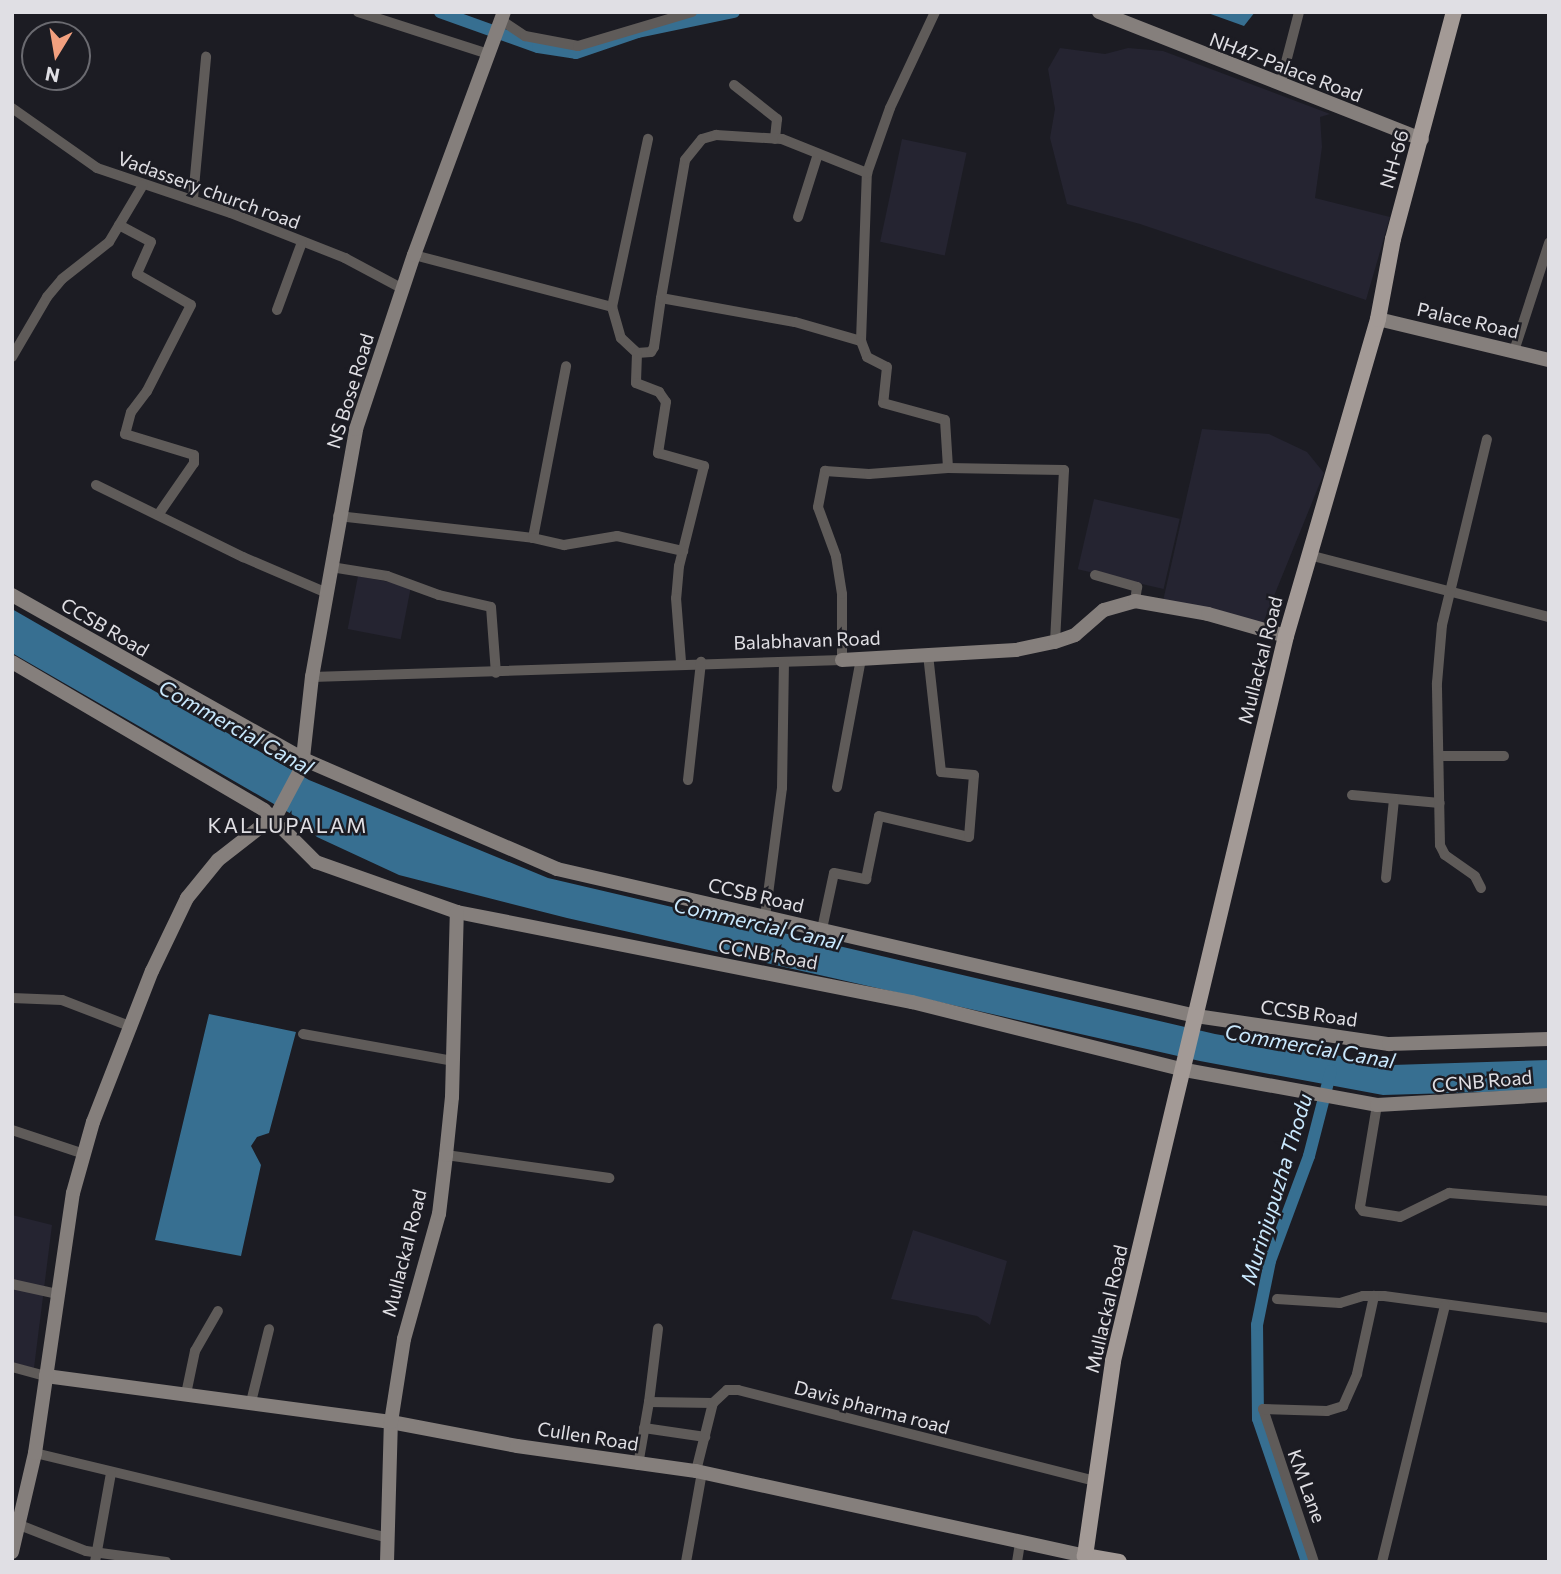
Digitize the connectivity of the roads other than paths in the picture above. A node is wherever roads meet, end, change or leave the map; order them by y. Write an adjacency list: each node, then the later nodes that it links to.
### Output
1 (358, 12): 8 (street)
2 (692, 12): 7 (street)
3 (935, 12): 17 (street)
4 (1099, 12): 11 (main road, NH47-Palace Road)
5 (1299, 12): 11 (street)
6 (1454, 12): 15 (main road, NH-66)
7 (502, 18): 8 (main road, NS Bose Road)
8 (490, 47): 24 (main road, NS Bose Road)
9 (206, 57): 19 (street)
10 (734, 85): 14 (street)
11 (1280, 85): 15 (main road, NH47-Palace Road)
12 (12, 108): 18 (street, Vadassery church road)
13 (648, 139): 27 (street)
14 (775, 139): 16 (street); 26 (street)
15 (1422, 139): 29 (main road, NH-66)
16 (818, 154): 17 (street); 20 (street)
17 (867, 173): 31 (street)
18 (143, 184): 19 (street, Vadassery church road); 21 (street)
19 (193, 198): 22 (street, Vadassery church road)
20 (798, 217)
21 (119, 225): 30 (street); 40 (street)
22 (302, 242): 25 (street, Vadassery church road); 28 (street)
23 (1549, 243): 32 (street)
24 (414, 254): 25 (main road, NS Bose Road); 27 (street)
25 (403, 289): 41 (main road, NS Bose Road)
26 (661, 298): 31 (street); 33 (street)
27 (612, 307): 33 (street)
28 (277, 310)
29 (1378, 318): 32 (main road, Palace Road); 44 (main road, Mullackal Road)
30 (16, 337): 34 (street)
31 (860, 341): 38 (street)
32 (1514, 351): 35 (main road, Palace Road)
33 (637, 353): 43 (street)
34 (12, 357)
35 (1549, 360)
36 (566, 366): 42 (street)
37 (1488, 439): 48 (street)
38 (948, 468): 53 (street); 56 (street)
39 (96, 485): 40 (street)
40 (158, 515): 47 (street)
41 (338, 516): 42 (street); 45 (main road, NS Bose Road)
42 (533, 537): 43 (street)
43 (683, 551): 58 (street)
44 (1309, 555): 48 (street); 52 (main road, Mullackal Road)
45 (331, 568): 47 (main road, NS Bose Road); 61 (street)
46 (1095, 575): 50 (street)
47 (327, 593): 62 (main road, NS Bose Road)
48 (1450, 593): 51 (street); 63 (street)
49 (12, 595): 65 (main road, CCSB Road)
50 (1135, 601): 52 (main road, Balabhavan Road); 53 (main road, Balabhavan Road)
51 (1549, 617)
52 (1286, 636): 78 (main road, Mullackal Road)
53 (1055, 642): 54 (main road, Balabhavan Road)
54 (928, 654): 55 (main road, Balabhavan Road); 76 (street)
55 (861, 659): 56 (main road, Balabhavan Road); 67 (street)
56 (842, 660): 60 (street, Balabhavan Road)
57 (12, 662): 71 (main road, CCNB Road)
58 (681, 662): 59 (street, Balabhavan Road); 61 (street, Balabhavan Road)
59 (701, 662): 60 (street, Balabhavan Road); 66 (street)
60 (784, 663): 75 (street)
61 (496, 673): 62 (street, Balabhavan Road)
62 (312, 677): 65 (main road, NS Bose Road)
63 (1441, 756): 64 (street); 70 (street)
64 (1504, 756)
65 (302, 763): 71 (main road); 75 (main road, CCSB Road)
66 (688, 780)
67 (837, 787)
68 (1352, 795): 69 (street)
69 (1394, 799): 70 (street); 72 (street)
70 (1440, 803): 73 (street)
71 (275, 816): 74 (main road, CCNB Road); 79 (main road)
72 (1386, 878)
73 (1480, 888)
74 (457, 912): 82 (main road, Mullackal Road); 83 (main road, CCNB Road)
75 (765, 917): 76 (main road, CCSB Road)
76 (822, 929): 78 (main road, CCSB Road)
77 (13, 1001): 79 (street)
78 (1196, 1019): 81 (main road, CCSB Road); 83 (main road, Mullackal Road)
79 (132, 1027): 87 (main road)
80 (303, 1034): 82 (street)
81 (1549, 1039)
82 (453, 1061): 88 (main road, Mullackal Road)
83 (1186, 1067): 85 (main road, CCNB Road); 113 (main road, Mullackal Road)
84 (1549, 1096): 85 (main road, CCNB Road)
85 (1377, 1105): 90 (street)
86 (12, 1130): 87 (street)
87 (84, 1154): 92 (main road)
88 (446, 1155): 89 (street); 106 (main road, Mullackal Road)
89 (609, 1178)
90 (1549, 1201)
91 (12, 1284): 92 (street)
92 (58, 1294): 101 (main road)
93 (1374, 1296): 94 (street); 95 (street); 125 (street, KM Lane)
94 (1277, 1299)
95 (1445, 1306): 97 (street); 126 (street)
96 (218, 1311): 102 (street)
97 (1549, 1318)
98 (269, 1329): 103 (street)
99 (658, 1329): 104 (street)
100 (12, 1367): 101 (street)
101 (46, 1376): 102 (main road, Cullen Road); 109 (main road)
102 (186, 1394): 103 (main road, Cullen Road)
103 (251, 1402): 106 (main road, Cullen Road)
104 (649, 1402): 105 (street); 107 (street)
105 (713, 1404): 108 (street); 113 (street, Davis pharma road)
106 (391, 1422): 110 (main road, Cullen Road); 115 (main road, Mullackal Road)
107 (644, 1428): 108 (street); 110 (street)
108 (705, 1437): 111 (street)
109 (35, 1453): 112 (street); 114 (main road)
110 (638, 1465): 111 (main road, Cullen Road)
111 (699, 1472): 116 (main road, Cullen Road); 122 (street)
112 (111, 1473): 115 (street); 118 (street)
113 (1095, 1481): 119 (main road, Mullackal Road)
114 (17, 1523): 117 (main road); 118 (street)
115 (388, 1538): 121 (main road, Mullackal Road)
116 (1020, 1544): 119 (main road, Cullen Road); 123 (street)
117 (12, 1552)
118 (96, 1557): 120 (street)
119 (1085, 1559): 124 (main road, Cullen Road)
120 (166, 1562)
121 (387, 1562)
122 (685, 1562)
123 (1017, 1562)
124 (1119, 1562)
125 (1314, 1562)
126 (1382, 1562)

